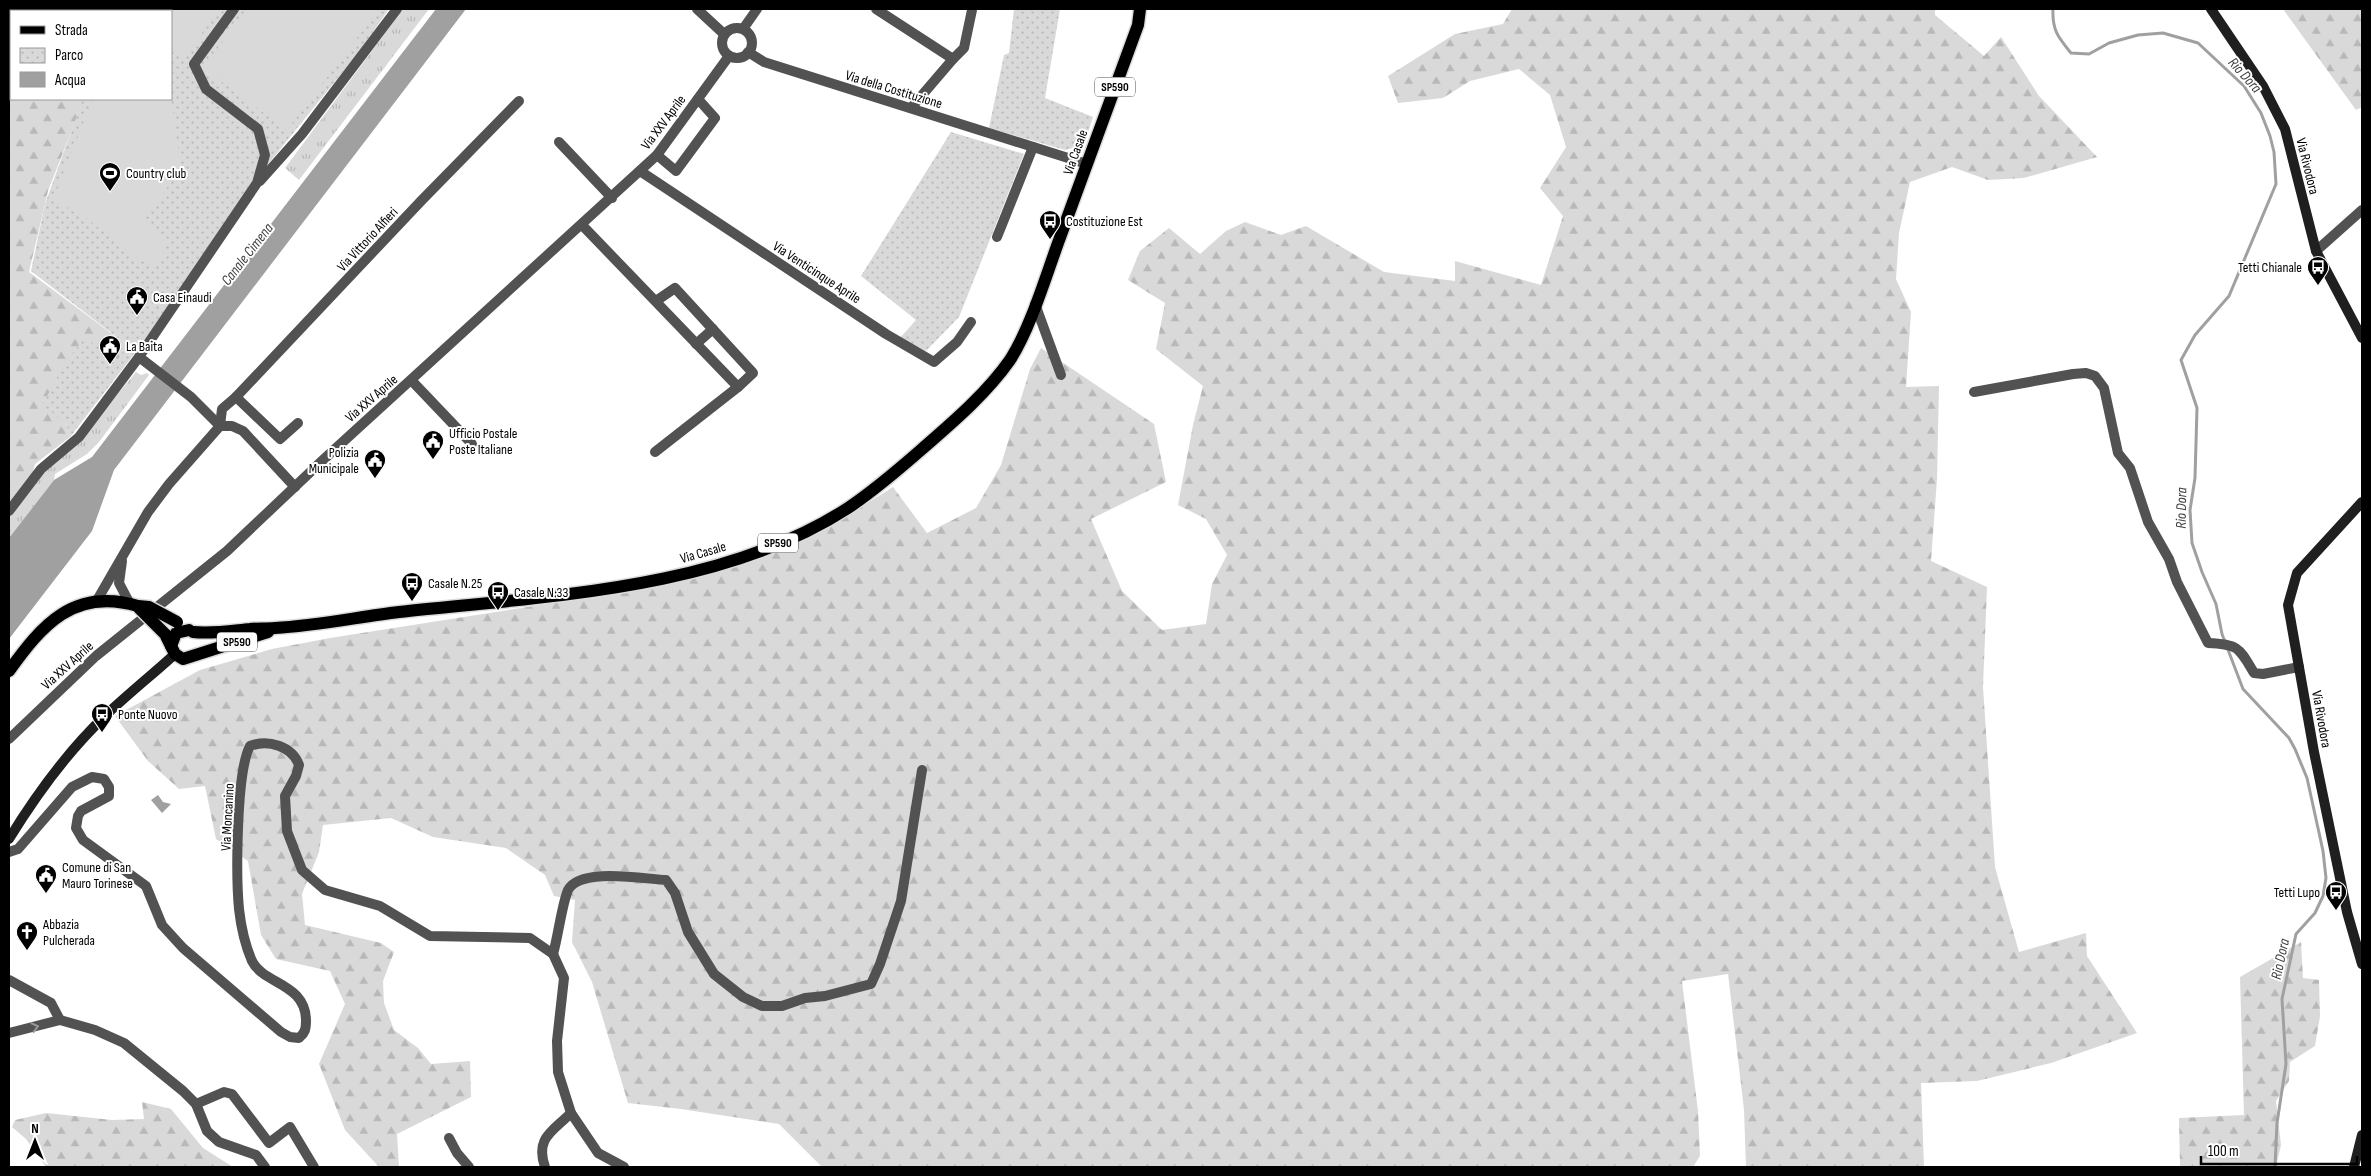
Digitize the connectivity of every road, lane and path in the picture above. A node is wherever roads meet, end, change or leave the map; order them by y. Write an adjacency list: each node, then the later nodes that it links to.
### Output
1 (234, 9): 22 (street)
2 (396, 9): 22 (street)
3 (697, 9): 10 (street)
4 (876, 9): 13 (street)
5 (1140, 9): 20 (main road, Via Casale / SP590)
6 (2211, 9): 27 (street, Via Rivodora)
7 (754, 10): 9 (street)
8 (972, 10): 13 (street)
9 (743, 29): 10 (street); 11 (street)
10 (724, 34): 12 (street)
11 (748, 52): 12 (street); 16 (street, Via della Costituzione)
12 (729, 56): 14 (street, Via XXV Aprile)
13 (953, 59): 16 (street)
14 (698, 99): 19 (street, Via XXV Aprile); 19 (street)
15 (519, 101): 39 (street, Via Vittorio Alfieri)
16 (911, 108): 18 (street, Via della Costituzione)
17 (559, 142): 23 (street)
18 (1033, 147): 20 (street, Via della Costituzione); 26 (street)
19 (657, 156): 21 (street, Via XXV Aprile)
20 (1087, 164): 29 (main road, Via Casale / SP590)
21 (640, 171): 23 (street, Via XXV Aprile); 30 (street, Via Venticinque Aprile)
22 (257, 183): 34 (street)
23 (612, 198): 25 (street, Via XXV Aprile)
24 (2362, 210): 27 (street)
25 (582, 225): 28 (street); 36 (street, Via XXV Aprile)
26 (996, 237)
27 (2316, 251): 32 (street, Via Rivodora)
28 (656, 301): 31 (street); 33 (street)
29 (1035, 304): 35 (street); 50 (main road, Via Casale / SP590)
30 (972, 322)
31 (713, 329): 33 (street); 37 (street)
32 (2362, 338)
33 (696, 344): 37 (street)
34 (140, 357): 41 (street); 46 (street)
35 (1061, 375)
36 (412, 381): 42 (street); 44 (street, Via XXV Aprile)
37 (738, 387): 43 (street)
38 (1974, 392): 56 (street)
39 (236, 397): 40 (street); 41 (street, Via Vittorio Alfieri)
40 (298, 422)
41 (220, 426): 44 (street); 47 (street, Via Vittorio Alfieri)
42 (472, 444)
43 (655, 452)
44 (294, 487): 59 (street, Via XXV Aprile)
45 (2362, 502): 56 (street, Via Rivodora)
46 (9, 511)
47 (124, 555): 48 (street, Via Vittorio Alfieri); 49 (street, Via Vittorio Alfieri)
48 (96, 602): 49 (main road); 53 (main road)
49 (134, 605): 51 (main road, bridge); 52 (main road, bridge)
50 (278, 628): 51 (main road, SP590); 54 (main road, SP590)
51 (191, 631): 52 (main road); 54 (main road, SP590)
52 (173, 650): 54 (main road, SP590); 61 (street)
53 (23, 651): 55 (street); 57 (main road); 58 (street)
54 (196, 654)
55 (9, 665)
56 (2299, 667): 64 (street, Via Rivodora)
57 (9, 671)
58 (9, 681)
59 (9, 739)
60 (922, 770): 63 (street)
61 (9, 839)
62 (9, 852): 63 (street, Via Moncanino)
63 (553, 954): 69 (street)
64 (2362, 964)
65 (9, 980): 66 (street)
66 (60, 1020): 67 (street, one-way to 66); 68 (street)
67 (9, 1033)
68 (196, 1104): 72 (street); 73 (street)
69 (571, 1113): 75 (street); 76 (street)
70 (2362, 1135): 77 (street)
71 (449, 1138): 74 (street)
72 (265, 1167)
73 (314, 1167)
74 (469, 1167)
75 (544, 1167)
76 (624, 1167)
77 (2354, 1167)

